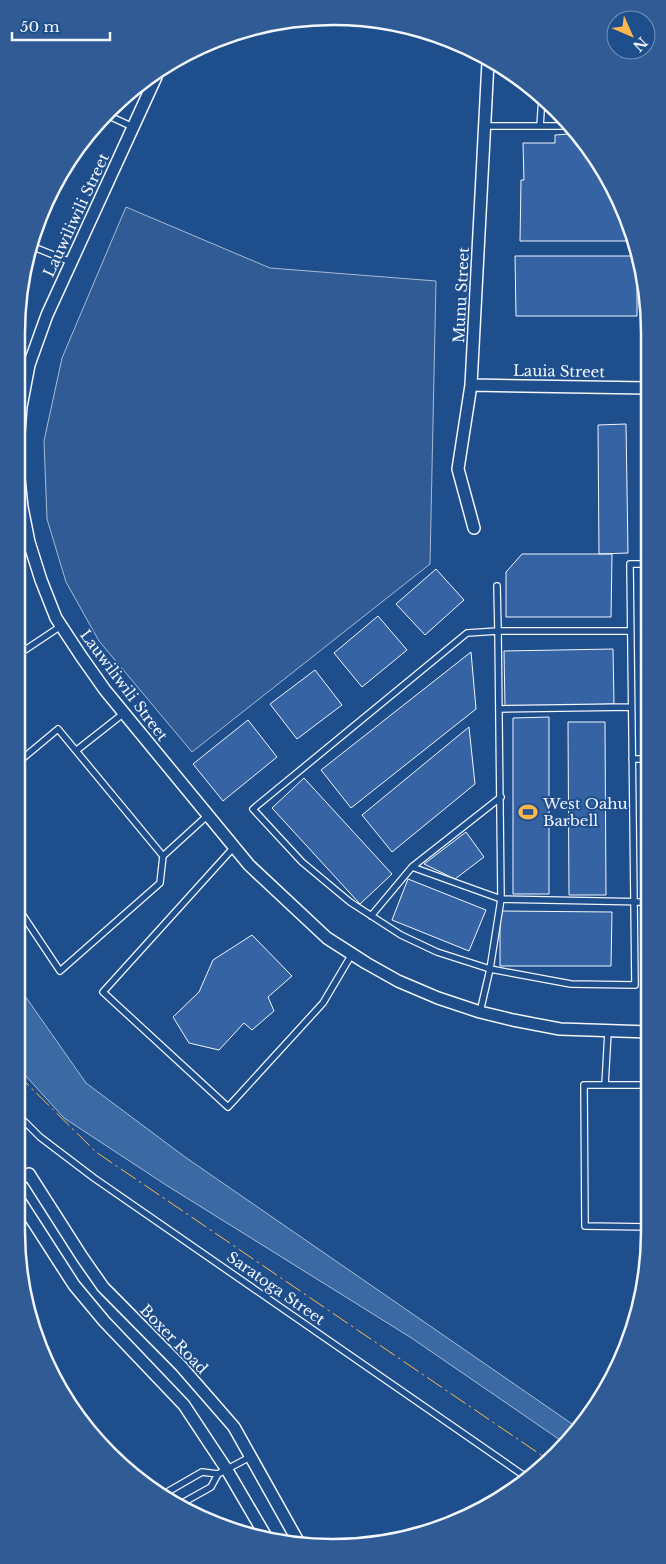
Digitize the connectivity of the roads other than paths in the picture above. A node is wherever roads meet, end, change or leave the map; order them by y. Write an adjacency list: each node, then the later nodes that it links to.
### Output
1 (488, 67): 5 (street, Munu Street)
2 (153, 83): 8 (street, Lauwiliwili Street)
3 (541, 106): 6 (lane)
4 (113, 118): 8 (lane)
5 (485, 126): 6 (lane); 11 (street, Munu Street)
6 (540, 126): 7 (lane)
7 (561, 126)
8 (133, 127): 10 (street, Lauwiliwili Street)
9 (37, 248): 10 (lane)
10 (71, 262): 12 (street, Lauwiliwili Street)
11 (471, 384): 13 (street, Lauia Street); 15 (street, Munu Street)
12 (25, 386)
13 (641, 388)
14 (25, 522): 18 (street, Lauwiliwili Street)
15 (474, 528)
16 (641, 564): 20 (lane)
17 (497, 586): 19 (lane)
18 (61, 626): 21 (lane); 24 (street, Lauwiliwili Street)
19 (498, 631): 20 (lane); 23 (lane); 37 (lane)
20 (630, 631): 22 (lane)
21 (25, 650)
22 (631, 707): 23 (lane); 27 (lane)
23 (499, 709): 29 (lane)
24 (124, 712): 25 (lane); 30 (street, Lauwiliwili Street)
25 (76, 750): 26 (lane); 32 (lane)
26 (25, 756)
27 (632, 759): 28 (lane); 35 (lane)
28 (641, 759)
29 (501, 797): 33 (lane); 34 (lane)
30 (208, 815): 31 (street, Lauwiliwili Street); 32 (lane)
31 (234, 847): 39 (street, Lauwiliwili Street); 39 (lane)
32 (164, 856): 38 (lane)
33 (412, 867): 34 (lane); 37 (lane)
34 (501, 899): 35 (lane); 40 (lane)
35 (634, 902): 36 (lane); 40 (lane)
36 (641, 902)
37 (371, 916): 40 (lane)
38 (25, 919)
39 (352, 954): 41 (street, Lauwiliwili Street)
40 (490, 970): 41 (lane)
41 (480, 1012): 42 (street, Lauwiliwili Street)
42 (608, 1032): 43 (street, Lauwiliwili Street); 44 (lane)
43 (641, 1032)
44 (605, 1085): 45 (lane); 49 (lane)
45 (641, 1085)
46 (25, 1122): 52 (lane, Saratoga Street)
47 (25, 1176): 50 (street, Boxer Road)
48 (25, 1209): 51 (street)
49 (641, 1228)
50 (250, 1457): 51 (lane); 56 (street, Boxer Road)
51 (223, 1472): 53 (lane); 54 (lane); 55 (street)
52 (522, 1473)
53 (169, 1491)
54 (186, 1501)
55 (262, 1531)
56 (295, 1536)

